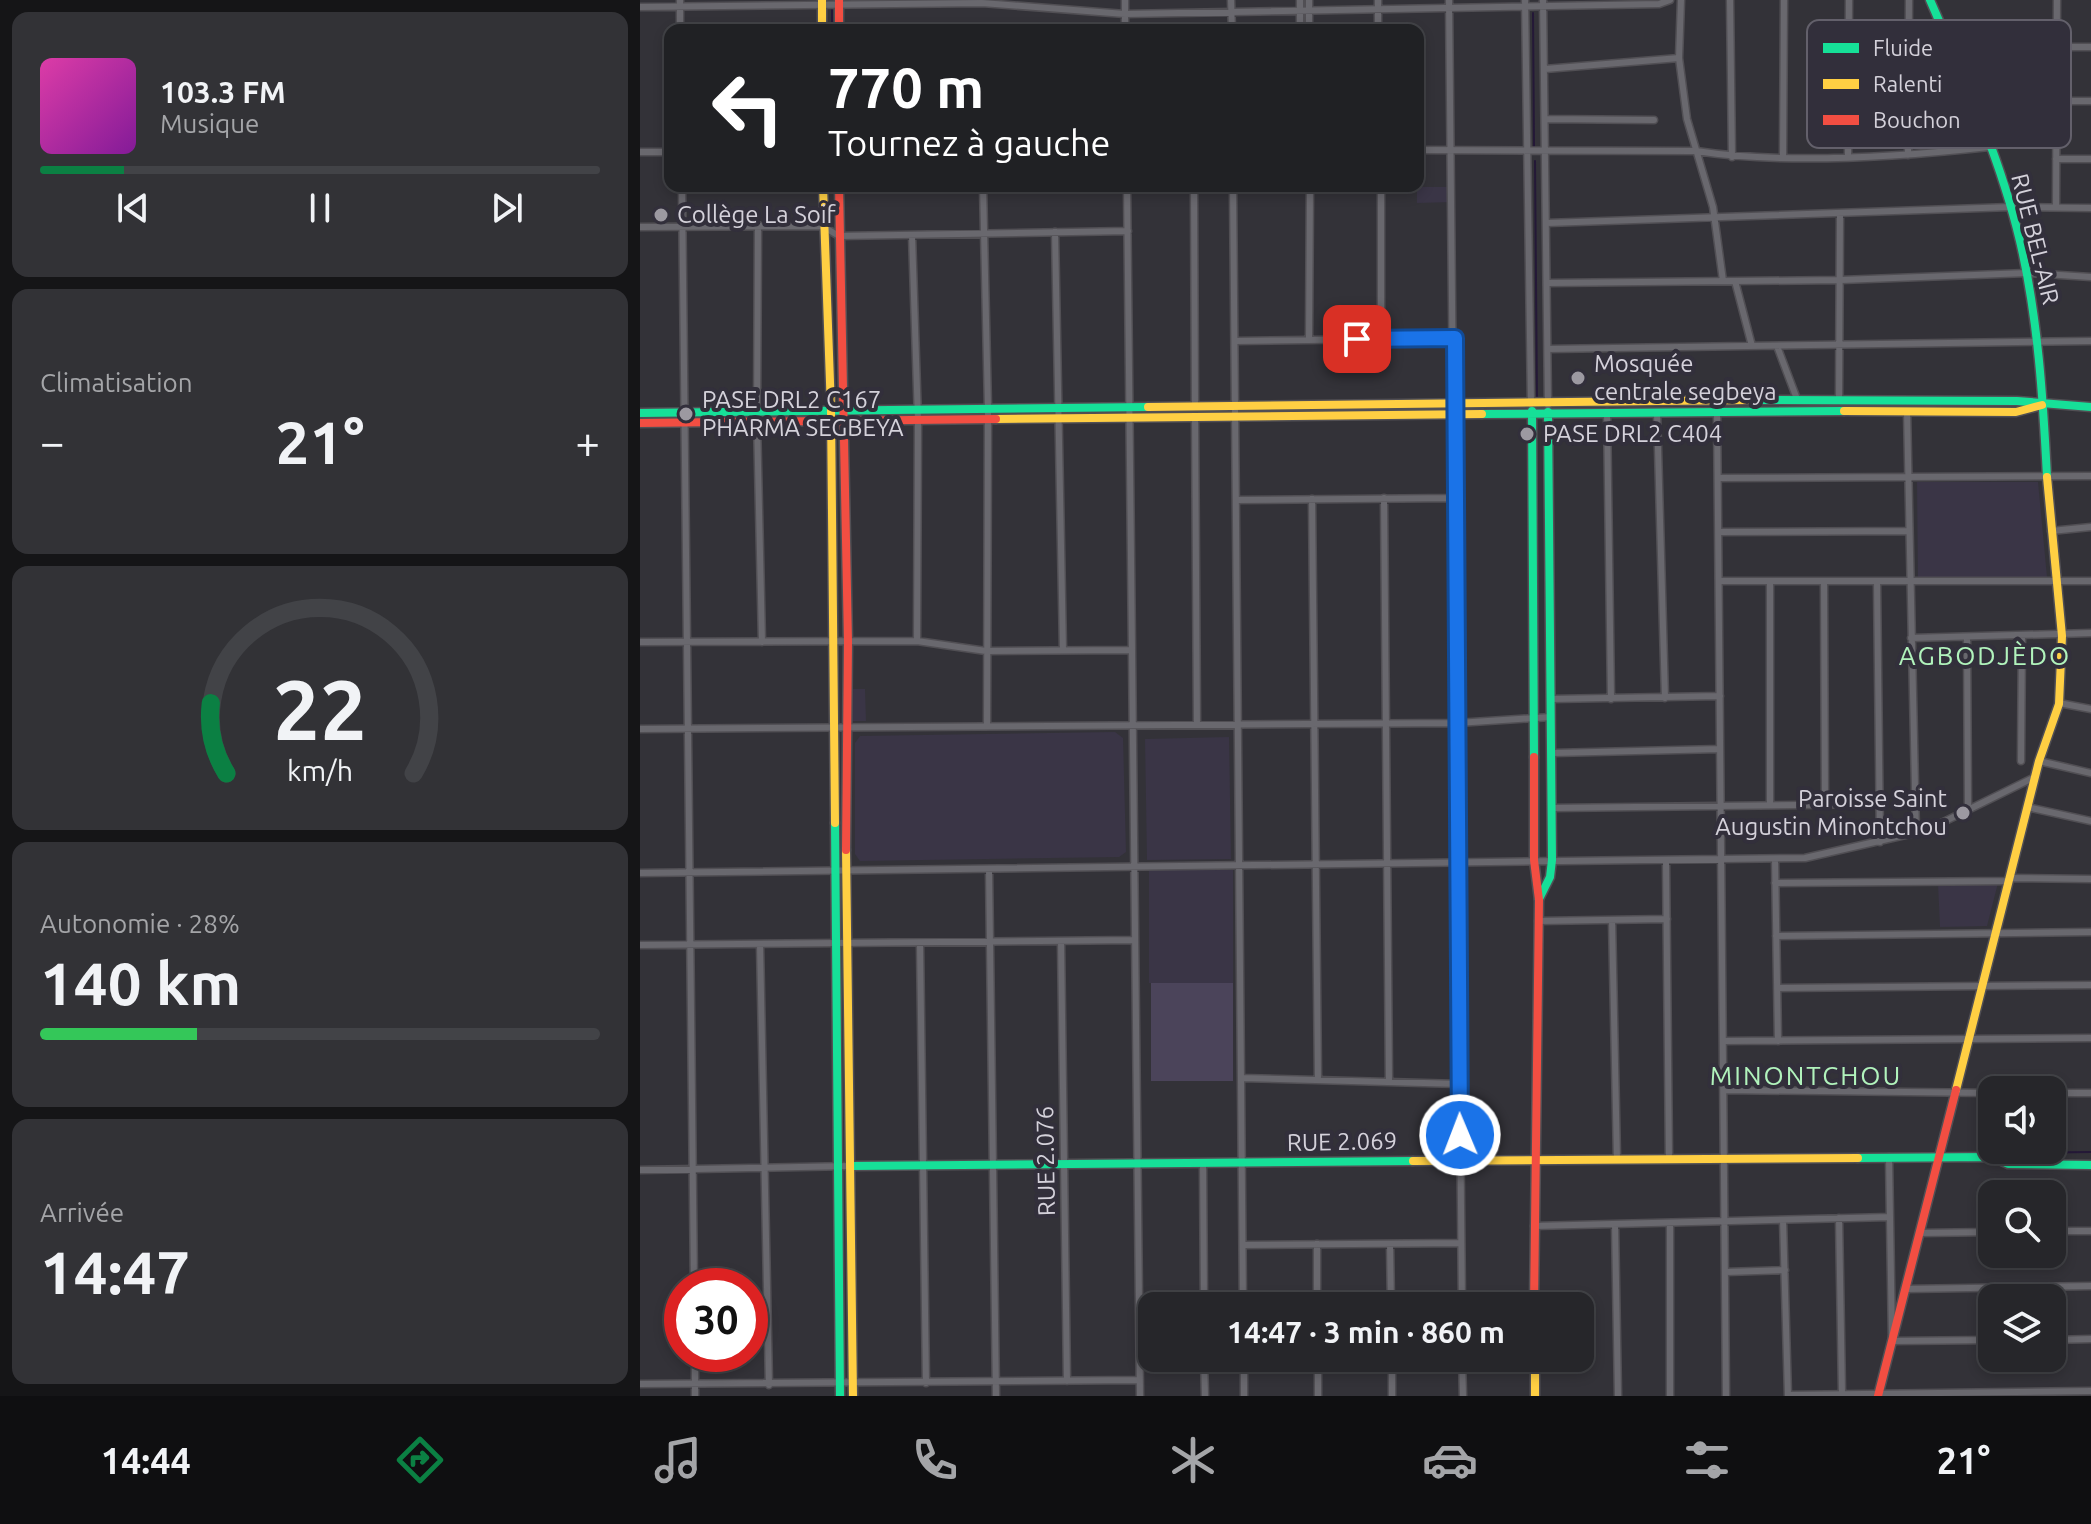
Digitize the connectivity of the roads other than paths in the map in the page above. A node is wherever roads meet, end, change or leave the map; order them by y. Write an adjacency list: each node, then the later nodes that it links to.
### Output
1 (1125, 0): 30 (street)
2 (1231, 0): 29 (street)
3 (1300, 0): 27 (street)
4 (1309, 0): 28 (street)
5 (1378, 0): 26 (street)
6 (1449, 0): 23 (street)
7 (1525, 0): 24 (street)
8 (1543, 0): 25 (street)
9 (1670, 0): 21 (street)
10 (1681, 0): 43 (street)
11 (1730, 0): 62 (street)
12 (1784, 0): 60 (street)
13 (1849, 0): 31 (street)
14 (1909, 0): 32 (street)
15 (1930, 0): 33 (street, RUE BEL-AIR)
16 (2057, 0): 34 (street)
17 (982, 1): 19 (street); 30 (street)
18 (822, 2): 19 (street); 20 (street); 36 (street)
19 (839, 2): 37 (street)
20 (680, 3): 22 (street); 35 (street)
21 (1606, 3): 25 (street)
22 (640, 7)
23 (1450, 9): 24 (street); 26 (street); 53 (street)
24 (1525, 9): 25 (street); 54 (street)
25 (1543, 9): 44 (street)
26 (1378, 10): 28 (street); 42 (street)
27 (1300, 12): 28 (street); 29 (street); 40 (street)
28 (1309, 12): 41 (street)
29 (1231, 13): 30 (street); 39 (street)
30 (1125, 14): 38 (street)
31 (1849, 20)
32 (1909, 20)
33 (1938, 20)
34 (2057, 20)
35 (680, 24)
36 (822, 24)
37 (839, 24)
38 (1125, 24)
39 (1232, 24)
40 (1300, 24)
41 (1309, 24)
42 (1378, 24)
43 (1679, 58): 44 (street); 56 (street)
44 (1545, 69): 45 (street)
45 (1546, 119): 46 (street); 55 (street)
46 (1654, 120)
47 (1848, 148): 61 (street)
48 (1908, 148): 59 (street)
49 (1979, 148): 59 (street)
50 (1989, 148): 75 (street, RUE BEL-AIR)
51 (2056, 148): 63 (street)
52 (1424, 150): 53 (street)
53 (1453, 150): 54 (street); 95 (street)
54 (1529, 150): 55 (street); 110 (street)
55 (1546, 150): 56 (street); 79 (street)
56 (1696, 151): 62 (street); 78 (street)
57 (640, 152): 58 (street)
58 (664, 152)
59 (1908, 155): 61 (street)
60 (1783, 156): 61 (street); 62 (street)
61 (1848, 156)
62 (1732, 157)
63 (2056, 159): 64 (street); 74 (street)
64 (2091, 159)
65 (682, 192): 83 (street)
66 (823, 192): 81 (street)
67 (839, 192): 88 (street)
68 (983, 192): 86 (street)
69 (1127, 192): 84 (street)
70 (1194, 192): 109 (street)
71 (1233, 192): 98 (street)
72 (1310, 192): 97 (street)
73 (1381, 192): 96 (street)
74 (2056, 206): 75 (street); 76 (street)
75 (2011, 207): 77 (street); 89 (street, RUE BEL-AIR)
76 (2091, 208)
77 (1840, 214): 78 (street); 91 (street)
78 (1714, 215): 79 (street); 92 (street)
79 (1547, 223): 94 (street)
80 (758, 225): 81 (street); 83 (street); 116 (street)
81 (822, 226): 88 (street); 118 (street)
82 (640, 227): 83 (street)
83 (682, 227): 128 (street)
84 (1128, 231): 85 (street); 115 (street)
85 (1055, 232): 86 (street); 117 (street)
86 (983, 234): 87 (street); 114 (street)
87 (912, 235): 88 (street); 125 (street)
88 (839, 236): 119 (street)
89 (2027, 273): 90 (street); 91 (street); 100 (street, RUE BEL-AIR)
90 (2091, 277)
91 (1841, 280): 93 (street); 101 (street)
92 (1723, 281): 93 (street); 94 (street)
93 (1735, 281): 102 (street)
94 (1548, 283): 104 (street)
95 (1455, 338): 96 (street); 108 (street)
96 (1381, 339): 97 (street)
97 (1309, 340): 98 (street)
98 (1235, 341): 107 (street)
99 (2091, 341): 100 (street)
100 (2038, 342): 101 (street); 112 (street, RUE BEL-AIR)
101 (1840, 345): 103 (street); 106 (street)
102 (1752, 346): 103 (street); 104 (street)
103 (1777, 346): 105 (street)
104 (1548, 349): 111 (street)
105 (1797, 399): 106 (street); 111 (street)
106 (1839, 399): 112 (street)
107 (1237, 404): 108 (street); 109 (street); 130 (street)
108 (1455, 404): 110 (street); 131 (street)
109 (1195, 405): 115 (street)
110 (1531, 405): 111 (street); 126 (street)
111 (1548, 405): 127 (street)
112 (2043, 405): 113 (street); 121 (street); 139 (street, RUE BEL-AIR)
113 (2091, 407)
114 (988, 408): 117 (street); 125 (street); 133 (street)
115 (1131, 408): 117 (street); 132 (street)
116 (757, 409): 118 (street); 128 (street); 135 (street)
117 (1059, 409): 134 (street)
118 (831, 410): 119 (street); 136 (street)
119 (845, 411): 125 (street); 137 (street)
120 (1717, 411): 121 (street); 124 (street); 141 (street)
121 (1907, 411): 142 (street)
122 (1607, 412): 124 (street); 127 (street); 175 (street)
123 (640, 413): 128 (street)
124 (1657, 413): 173 (street)
125 (917, 415): 133 (street); 137 (street); 164 (street)
126 (1532, 415): 127 (street); 131 (street); 178 (street)
127 (1548, 415): 174 (street)
128 (684, 416): 135 (street); 138 (street); 168 (street)
129 (1195, 416): 130 (street); 132 (street); 184 (street)
130 (1238, 417): 131 (street); 146 (street)
131 (1455, 417): 144 (street)
132 (1130, 418): 134 (street); 170 (street)
133 (988, 419): 134 (street); 171 (street)
134 (1058, 420): 169 (street)
135 (757, 421): 136 (street); 166 (street)
136 (830, 421): 137 (street); 163 (street)
137 (845, 421): 167 (street)
138 (640, 423)
139 (2046, 476): 140 (street); 142 (street); 149 (street, RUE BEL-AIR)
140 (2091, 476)
141 (1718, 478): 142 (street); 150 (street)
142 (1908, 478): 148 (street)
143 (1384, 498): 144 (street); 145 (street); 181 (street)
144 (1454, 498): 182 (street)
145 (1312, 499): 146 (street); 180 (street)
146 (1236, 500): 185 (street)
147 (2091, 527): 149 (street)
148 (1909, 531): 150 (street); 156 (street)
149 (2051, 531): 157 (street, RUE BEL-AIR)
150 (1718, 532): 151 (street)
151 (1719, 581): 153 (street); 172 (street)
152 (2091, 581): 157 (street)
153 (1770, 582): 154 (street); 200 (street)
154 (1824, 582): 155 (street); 197 (street)
155 (1877, 582): 156 (street); 198 (street)
156 (1910, 582): 157 (street); 162 (street)
157 (2058, 582): 158 (street, RUE BEL-AIR)
158 (2061, 633): 159 (street); 160 (street); 176 (street, RUE BEL-AIR)
159 (2091, 633)
160 (2022, 635): 161 (street); 193 (street)
161 (1967, 637): 162 (street); 203 (street)
162 (1911, 638): 205 (street)
163 (832, 640): 166 (street); 167 (street); 187 (street)
164 (917, 641): 167 (street); 171 (street)
165 (640, 642): 168 (street)
166 (762, 642): 168 (street)
167 (848, 642): 188 (street)
168 (687, 643): 189 (street)
169 (1063, 650): 170 (street); 171 (street)
170 (1132, 650): 183 (street)
171 (986, 651): 186 (street)
172 (1720, 696): 173 (street); 191 (street)
173 (1665, 698): 175 (street)
174 (1551, 699): 175 (street); 179 (street)
175 (1611, 699)
176 (2059, 703): 177 (street); 194 (street, RUE BEL-AIR)
177 (2091, 709)
178 (1535, 716): 179 (street); 182 (street); 208 (street)
179 (1551, 717): 192 (street)
180 (1315, 723): 181 (street); 185 (street); 214 (street)
181 (1387, 723): 182 (street); 213 (street)
182 (1457, 723): 212 (street)
183 (1133, 724): 184 (street); 186 (street); 216 (street)
184 (1197, 724): 185 (street)
185 (1238, 724): 215 (street)
186 (987, 725): 188 (street)
187 (835, 726): 188 (street); 189 (street); 218 (street)
188 (845, 726): 219 (street)
189 (687, 728): 190 (street); 221 (street)
190 (640, 729)
191 (1720, 749): 192 (street); 199 (street)
192 (1553, 753): 202 (street)
193 (2021, 761)
194 (2039, 761): 195 (street); 196 (street, RUE BEL-AIR)
195 (2091, 773)
196 (2035, 777): 201 (street, RUE BEL-AIR); 203 (street)
197 (1825, 804): 198 (street); 200 (street)
198 (1879, 804): 206 (street)
199 (1721, 805): 200 (street); 202 (street); 210 (street)
200 (1770, 805)
201 (2027, 807): 204 (street); 222 (street, RUE BEL-AIR)
202 (1553, 808): 209 (street)
203 (1968, 811): 205 (street)
204 (2091, 821)
205 (1916, 834): 206 (street)
206 (1880, 842): 207 (street)
207 (1775, 859): 210 (street); 224 (street)
208 (1534, 860): 209 (street); 212 (street); 225 (street)
209 (1552, 860): 211 (street); 225 (street)
210 (1721, 860): 211 (street); 246 (street)
211 (1666, 861): 226 (street)
212 (1458, 863): 213 (street); 251 (street)
213 (1388, 864): 214 (street); 250 (street)
214 (1315, 865): 215 (street); 249 (street)
215 (1239, 866): 216 (street); 248 (street)
216 (1134, 868): 217 (street); 232 (street)
217 (989, 869): 219 (street); 234 (street)
218 (836, 871): 219 (street); 221 (street); 235 (street)
219 (847, 871): 240 (street)
220 (640, 873): 221 (street)
221 (689, 873): 238 (street)
222 (2009, 879): 223 (street); 224 (street); 229 (street, RUE BEL-AIR)
223 (2091, 879)
224 (1775, 883): 231 (street)
225 (1539, 900): 228 (street)
226 (1667, 919): 227 (street); 260 (street)
227 (1612, 920): 228 (street); 259 (street)
228 (1537, 921): 262 (street)
229 (1996, 930): 230 (street); 231 (street); 241 (street, RUE BEL-AIR)
230 (2091, 932)
231 (1776, 936): 243 (street)
232 (1135, 940): 233 (street); 267 (street)
233 (1061, 941): 234 (street); 266 (street, RUE 2.076)
234 (990, 942): 236 (street); 269 (street)
235 (836, 944): 239 (street); 240 (street); 271 (street)
236 (920, 944): 240 (street); 268 (street)
237 (640, 945): 238 (street)
238 (690, 945): 239 (street); 275 (street)
239 (760, 945): 273 (street)
240 (849, 945): 272 (street)
241 (1982, 985): 242 (street); 243 (street); 244 (street, RUE BEL-AIR)
242 (2091, 985)
243 (1777, 988): 247 (street)
244 (1969, 1038): 245 (street); 247 (street); 256 (street, RUE BEL-AIR)
245 (2091, 1038)
246 (1723, 1041): 247 (street); 252 (street)
247 (1778, 1041)
248 (1241, 1078): 249 (street); 265 (street)
249 (1318, 1080): 250 (street)
250 (1389, 1082): 251 (street)
251 (1460, 1084): 263 (street)
252 (1724, 1090): 256 (street); 261 (street)
253 (1978, 1093): 256 (street)
254 (2066, 1093): 255 (street)
255 (2091, 1093)
256 (1955, 1094): 258 (street, RUE BEL-AIR)
257 (1889, 1157): 258 (street, RUE 2.069); 261 (street, RUE 2.069); 276 (street)
258 (1939, 1157): 270 (street, RUE 2.069); 286 (street, RUE BEL-AIR)
259 (1617, 1159): 260 (street, RUE 2.069); 262 (street, RUE 2.069)
260 (1669, 1159): 261 (street, RUE 2.069)
261 (1725, 1159): 279 (street)
262 (1533, 1160): 263 (street, RUE 2.069); 282 (street)
263 (1461, 1161): 265 (street, RUE 2.069); 287 (street)
264 (1203, 1163): 265 (street, RUE 2.069); 267 (street, RUE 2.069); 298 (street)
265 (1242, 1163): 290 (street)
266 (1064, 1164): 267 (street, RUE 2.069); 269 (street, RUE 2.069); 316 (street, RUE 2.076)
267 (1137, 1164): 315 (street)
268 (922, 1165): 269 (street, RUE 2.069); 272 (street, RUE 2.069); 318 (street)
269 (993, 1165): 317 (street)
270 (2091, 1165)
271 (838, 1166): 272 (street, RUE 2.069); 273 (street, RUE 2.069); 320 (street)
272 (851, 1166): 321 (street)
273 (765, 1168): 275 (street, RUE 2.069); 323 (street)
274 (640, 1170): 275 (street, RUE 2.069)
275 (693, 1170): 291 (street)
276 (1890, 1217): 277 (street); 294 (street)
277 (1839, 1218): 278 (street); 325 (street)
278 (1783, 1220): 279 (street); 292 (street)
279 (1725, 1221): 280 (street); 293 (street)
280 (1670, 1223): 281 (street); 340 (street)
281 (1615, 1224): 282 (street); 339 (street)
282 (1534, 1226): 303 (street)
283 (2066, 1231): 284 (street)
284 (2091, 1231)
285 (1978, 1232): 286 (street)
286 (1920, 1233): 295 (street, RUE BEL-AIR)
287 (1461, 1243): 289 (street); 302 (street)
288 (1317, 1244): 289 (street); 290 (street); 300 (street)
289 (1390, 1244): 301 (street)
290 (1243, 1245): 299 (street)
291 (694, 1268)
292 (1785, 1270): 293 (street); 327 (street)
293 (1726, 1272): 341 (street)
294 (1891, 1277): 295 (street); 307 (street)
295 (1908, 1279): 297 (street, RUE BEL-AIR)
296 (2091, 1286): 297 (street)
297 (1905, 1289): 307 (street, RUE BEL-AIR)
298 (1204, 1292)
299 (1243, 1292)
300 (1317, 1292)
301 (1391, 1292)
302 (1462, 1292)
303 (1534, 1292)
304 (2091, 1339): 306 (street)
305 (1978, 1340): 307 (street)
306 (2066, 1340)
307 (1892, 1341): 326 (street, RUE BEL-AIR)
308 (695, 1372): 322 (street)
309 (1204, 1372): 333 (street)
310 (1244, 1372): 334 (street)
311 (1318, 1372): 335 (street)
312 (1392, 1372): 336 (street)
313 (1462, 1372): 337 (street)
314 (1535, 1372): 338 (street)
315 (1139, 1380): 316 (street); 332 (street)
316 (1067, 1381): 317 (street)
317 (996, 1382): 318 (street); 331 (street)
318 (926, 1383): 321 (street)
319 (640, 1384): 322 (street)
320 (840, 1384): 321 (street); 323 (street); 329 (street)
321 (853, 1384): 330 (street)
322 (695, 1385): 323 (street); 328 (street)
323 (769, 1385)
324 (2091, 1391): 326 (street)
325 (1842, 1393): 326 (street); 327 (street)
326 (1879, 1394)
327 (1788, 1395)
328 (695, 1396)
329 (840, 1396)
330 (853, 1396)
331 (996, 1396)
332 (1140, 1396)
333 (1205, 1396)
334 (1244, 1396)
335 (1318, 1396)
336 (1392, 1396)
337 (1463, 1396)
338 (1535, 1396)
339 (1618, 1396)
340 (1670, 1396)
341 (1726, 1396)

